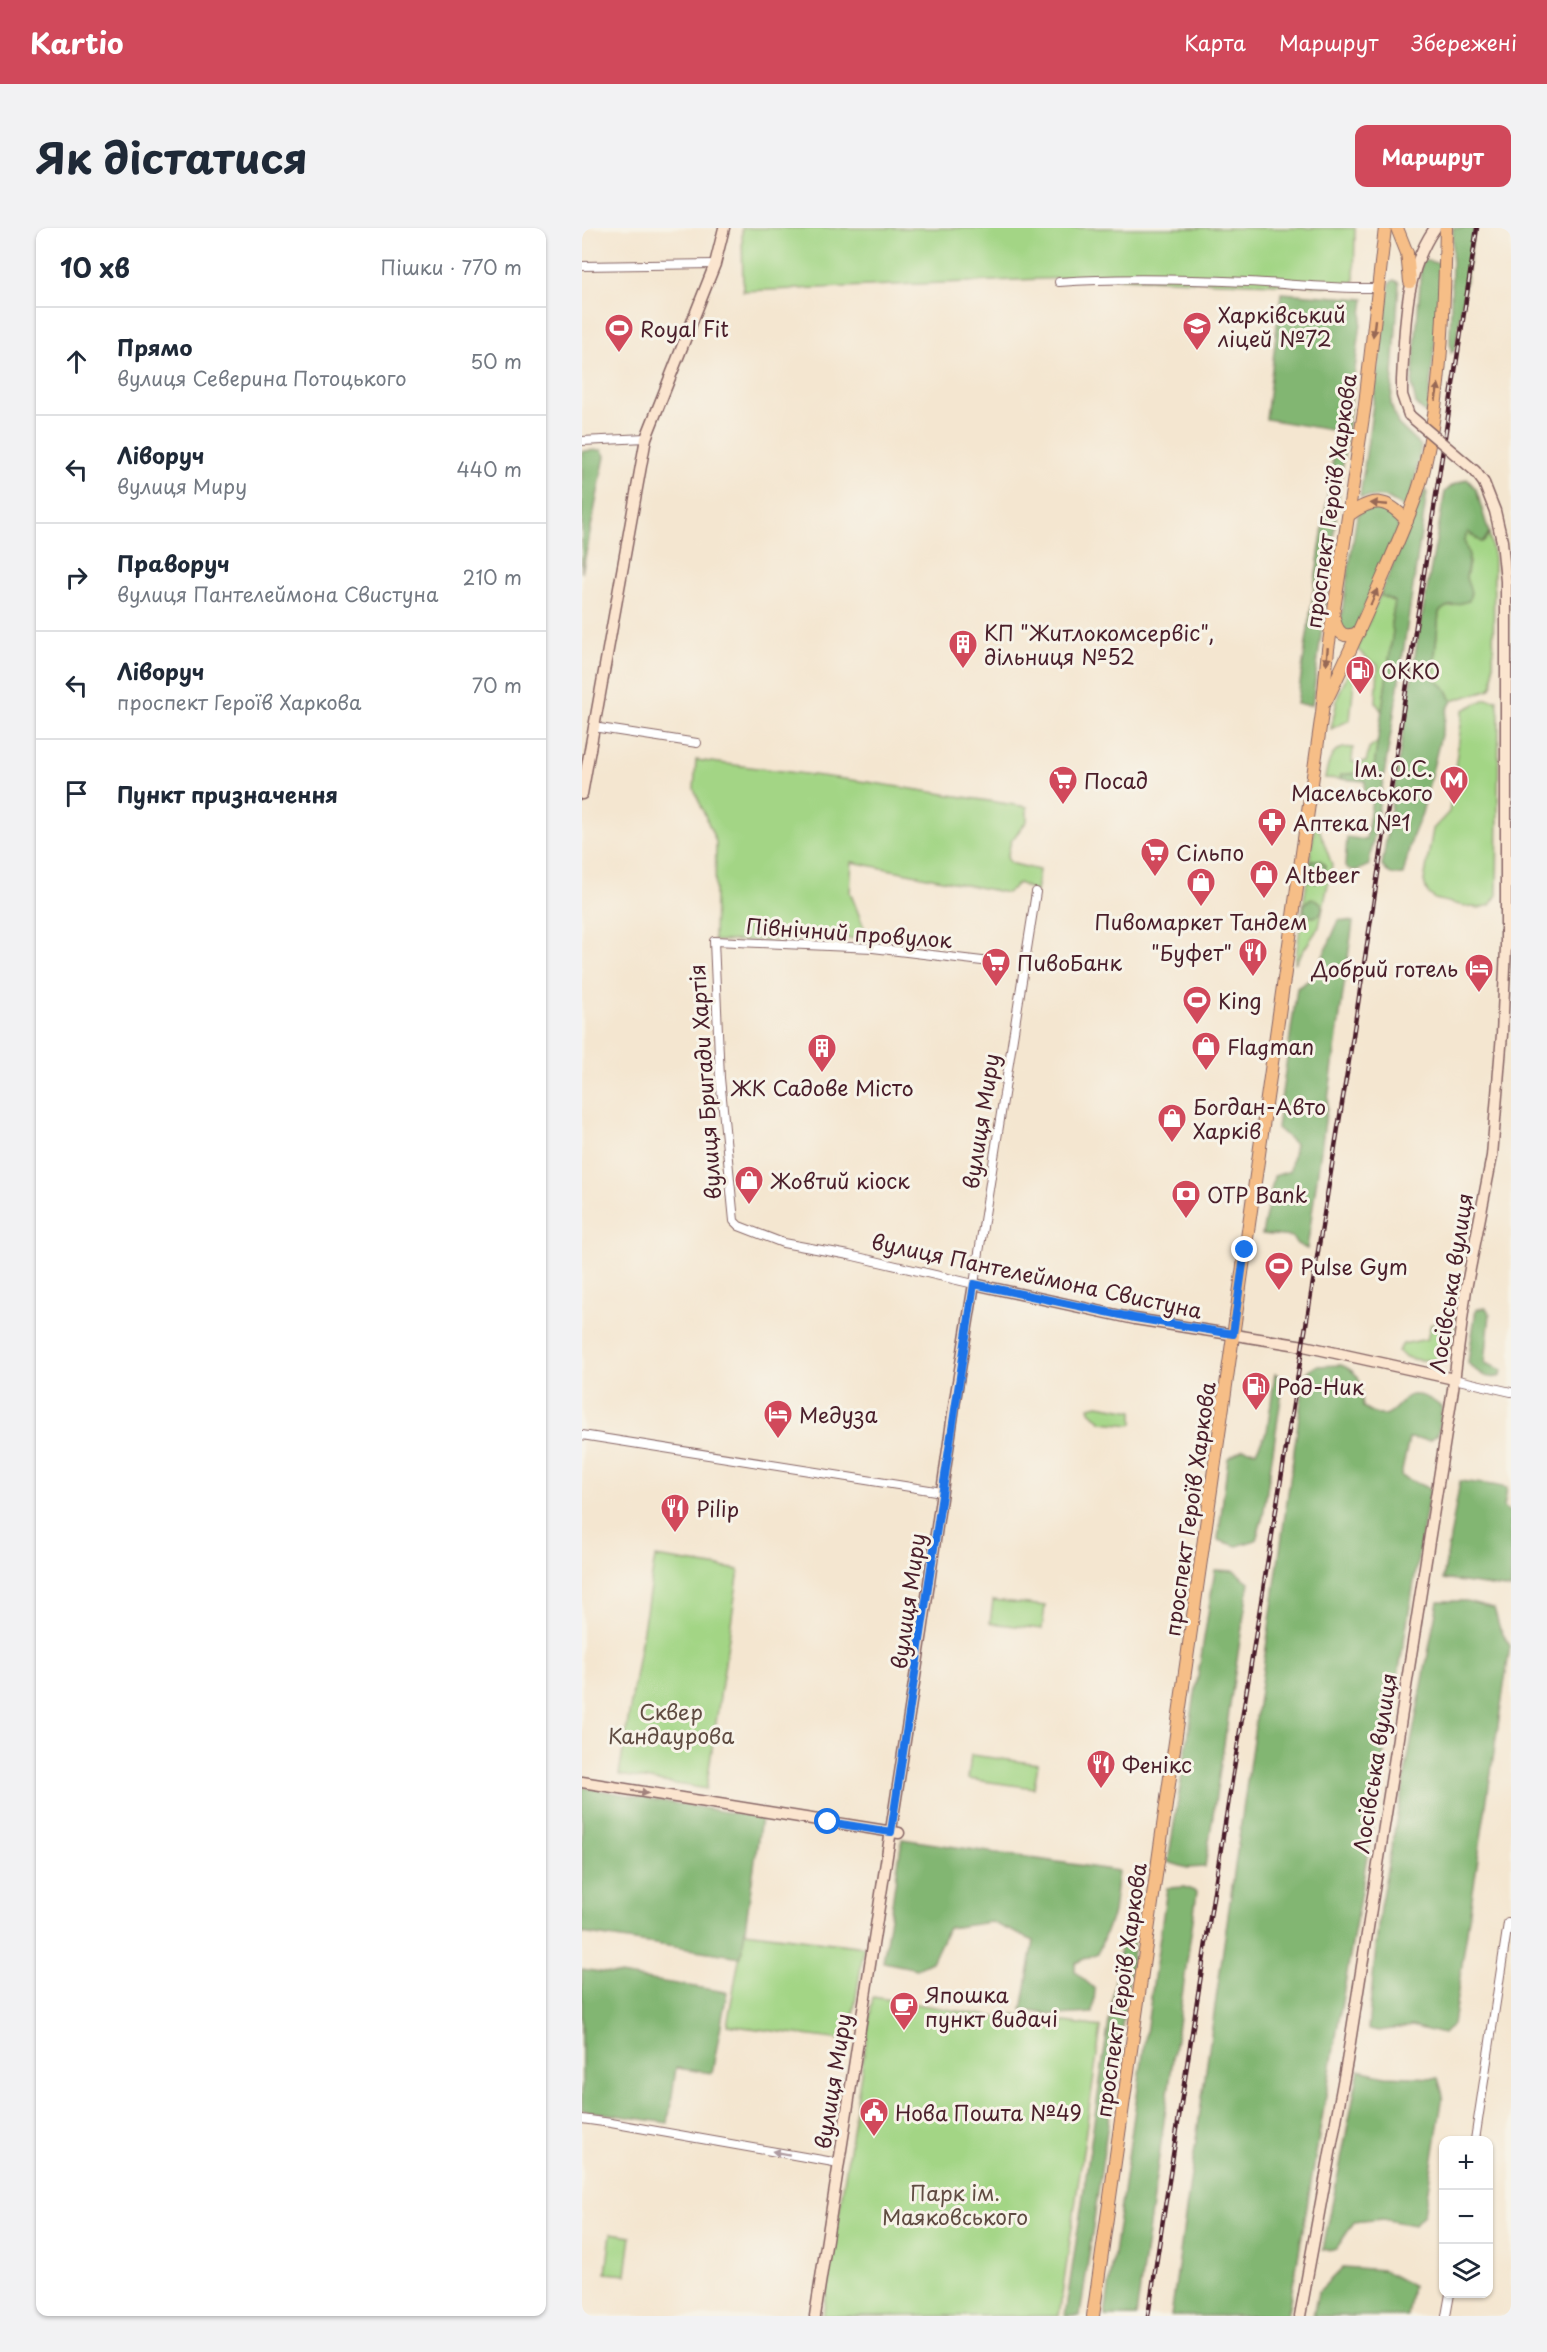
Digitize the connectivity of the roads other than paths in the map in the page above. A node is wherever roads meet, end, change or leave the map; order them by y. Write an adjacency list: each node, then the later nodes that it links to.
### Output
1 (724, 228): 6 (main road)
2 (1385, 228): 10 (main road, проспект Героїв Харкова)
3 (1397, 228): 9 (main road)
4 (1435, 228): 9 (main road, Лосівська вулиця)
5 (1446, 228): 14 (main road, проспект Героїв Харкова, one-way to 5)
6 (715, 264): 7 (street); 11 (main road)
7 (582, 266)
8 (1059, 282): 10 (street)
9 (1410, 282): 22 (main road, Лосівська вулиця, bridge)
10 (1379, 288): 13 (main road, проспект Героїв Харкова, one-way to 13)
11 (646, 438): 12 (street); 18 (main road)
12 (582, 441)
13 (1349, 515): 14 (main road, one-way to 13); 15 (main road, проспект Героїв Харкова)
14 (1407, 521): 16 (main road, проспект Героїв Харкова, one-way to 14)
15 (1333, 610): 16 (main road); 17 (main road, проспект Героїв Харкова, one-way to 17)
16 (1359, 632): 17 (main road, проспект Героїв Харкова)
17 (1323, 707): 27 (main road, проспект Героїв Харкова)
18 (593, 727): 19 (street); 20 (main road)
19 (697, 743)
20 (582, 794)
21 (1036, 892): 26 (street, вулиця Миру)
22 (1509, 921): 28 (main road, Лосівська вулиця)
23 (714, 941): 24 (street, Північний провулок); 25 (street, вулиця Бригади Хартія)
24 (982, 961)
25 (734, 1221): 26 (street, вулиця Пантелеймона Свистуна)
26 (974, 1284): 27 (main road, вулиця Пантелеймона Свистуна); 31 (main road, вулиця Миру)
27 (1233, 1334): 28 (main road, вулиця Пантелеймона Свистуна); 40 (main road, проспект Героїв Харкова)
28 (1455, 1379): 29 (street, вулиця Пантелеймона Свистуна); 41 (main road, Лосівська вулиця)
29 (1511, 1392)
30 (582, 1435): 31 (street)
31 (942, 1492): 33 (main road, вулиця Миру)
32 (582, 1782): 33 (main road, one-way to 33)
33 (895, 1832): 37 (main road, вулиця Миру)
34 (1508, 1923): 36 (street)
35 (582, 2119): 37 (street, one-way to 35)
36 (1476, 2136)
37 (839, 2163): 39 (main road, вулиця Миру)
38 (1449, 2298): 42 (street)
39 (815, 2316)
40 (1093, 2316)
41 (1300, 2316)
42 (1446, 2316)

